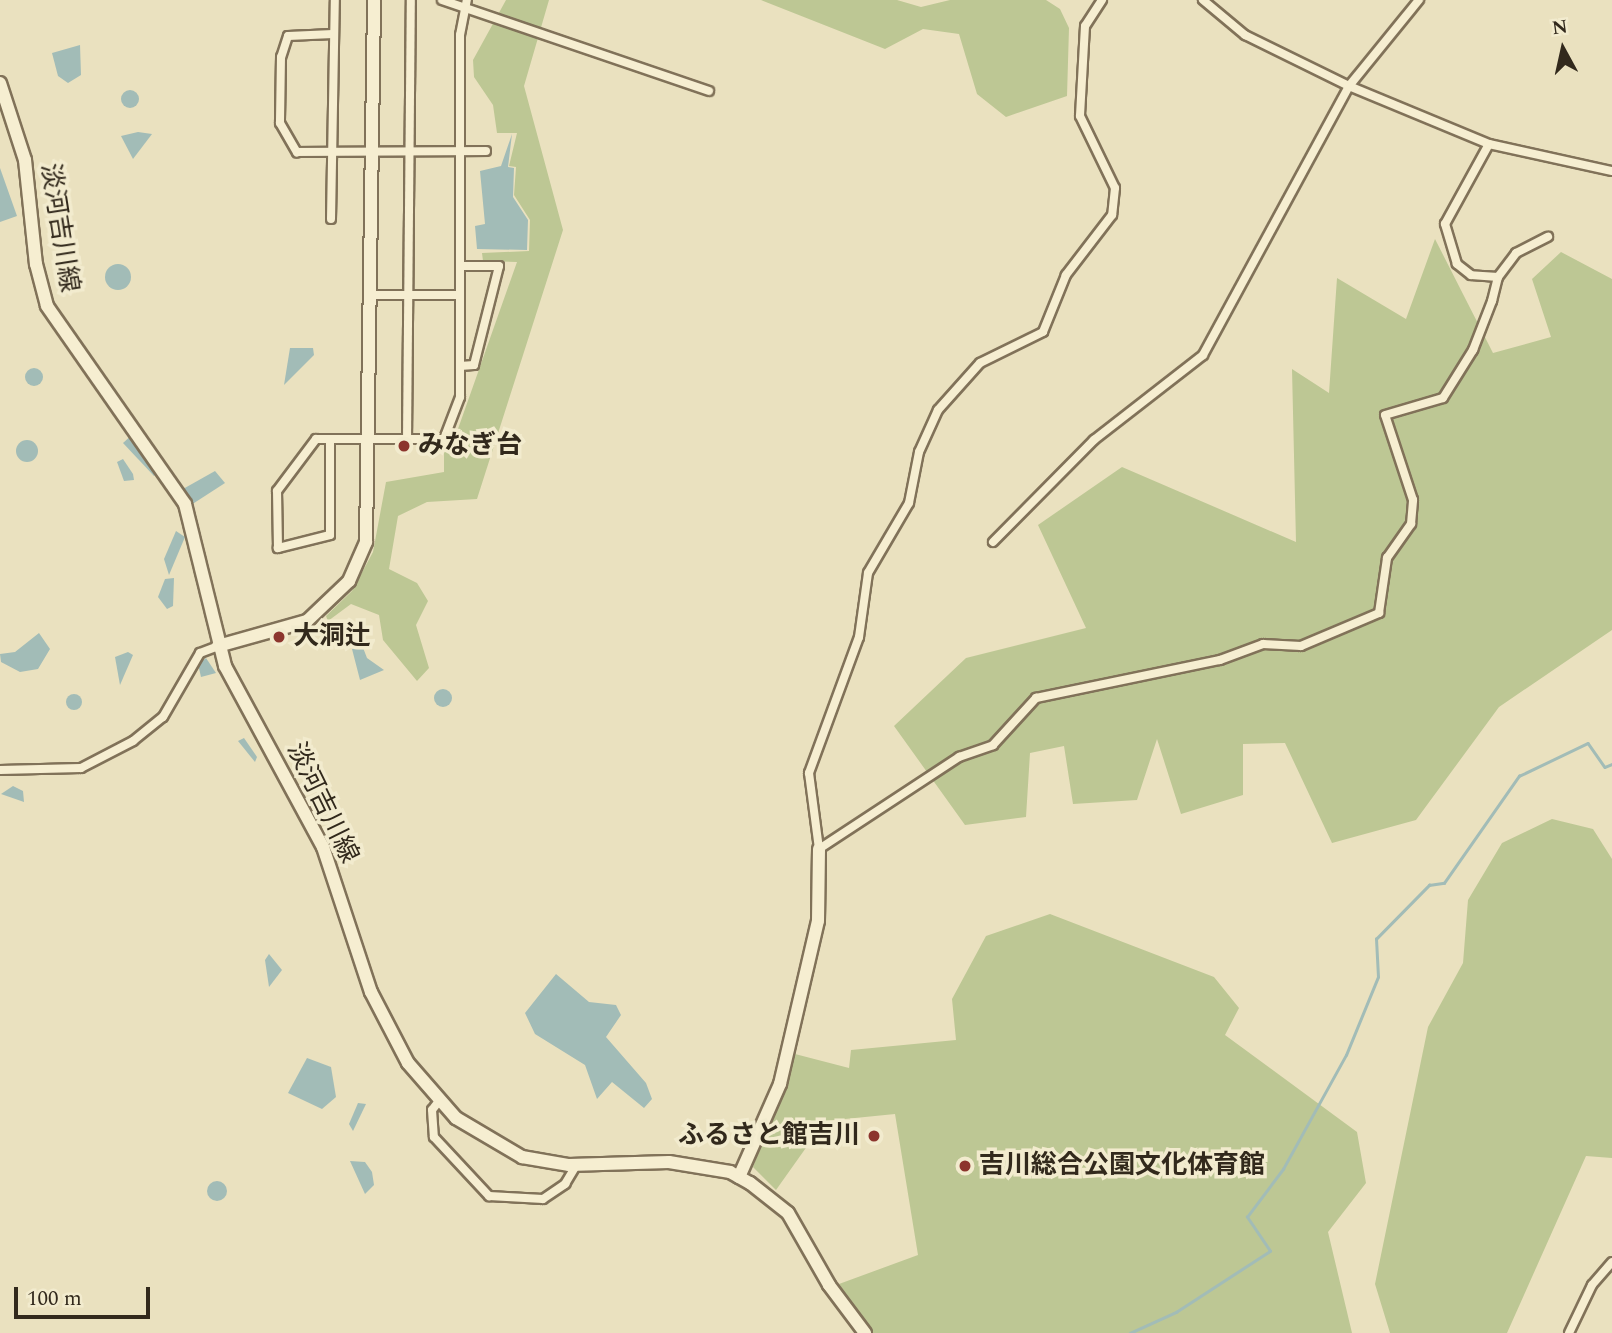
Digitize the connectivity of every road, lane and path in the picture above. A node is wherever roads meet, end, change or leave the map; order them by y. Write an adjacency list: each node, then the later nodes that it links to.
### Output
1 (335, 0): 9 (street)
2 (374, 0): 15 (main road)
3 (411, 0): 16 (street)
4 (442, 0): 8 (street)
5 (1102, 0): 34 (street)
6 (1203, 0): 11 (street)
7 (1419, 0): 11 (street)
8 (466, 3): 12 (street); 18 (street)
9 (333, 34): 14 (street); 14 (street)
10 (0, 83): 32 (main road, 淡河吉川線)
11 (1349, 86): 13 (street); 31 (street)
12 (709, 90)
13 (1489, 144): 19 (street); 23 (street)
14 (332, 151): 15 (street); 20 (street)
15 (370, 151): 16 (street); 24 (main road)
16 (409, 151): 18 (street); 25 (street)
17 (486, 151): 18 (street)
18 (460, 152): 22 (street)
19 (1612, 171)
20 (331, 219)
21 (1548, 237): 23 (street)
22 (460, 265): 26 (street); 27 (street)
23 (1498, 277): 34 (street)
24 (369, 295): 25 (street); 29 (main road)
25 (408, 295): 26 (street); 30 (street)
26 (460, 295): 27 (street)
27 (460, 366): 30 (street)
28 (330, 439): 28 (street); 29 (street)
29 (369, 439): 30 (street); 32 (main road)
30 (407, 439)
31 (993, 542)
32 (218, 646): 33 (street); 35 (main road, 淡河吉川線)
33 (0, 770)
34 (819, 849): 37 (main road)
35 (439, 1101): 36 (main road, 淡河吉川線); 36 (street)
36 (577, 1164): 37 (main road, 淡河吉川線)
37 (738, 1177): 39 (main road, 淡河吉川線)
38 (1612, 1262): 40 (street)
39 (865, 1333)
40 (1569, 1333)

